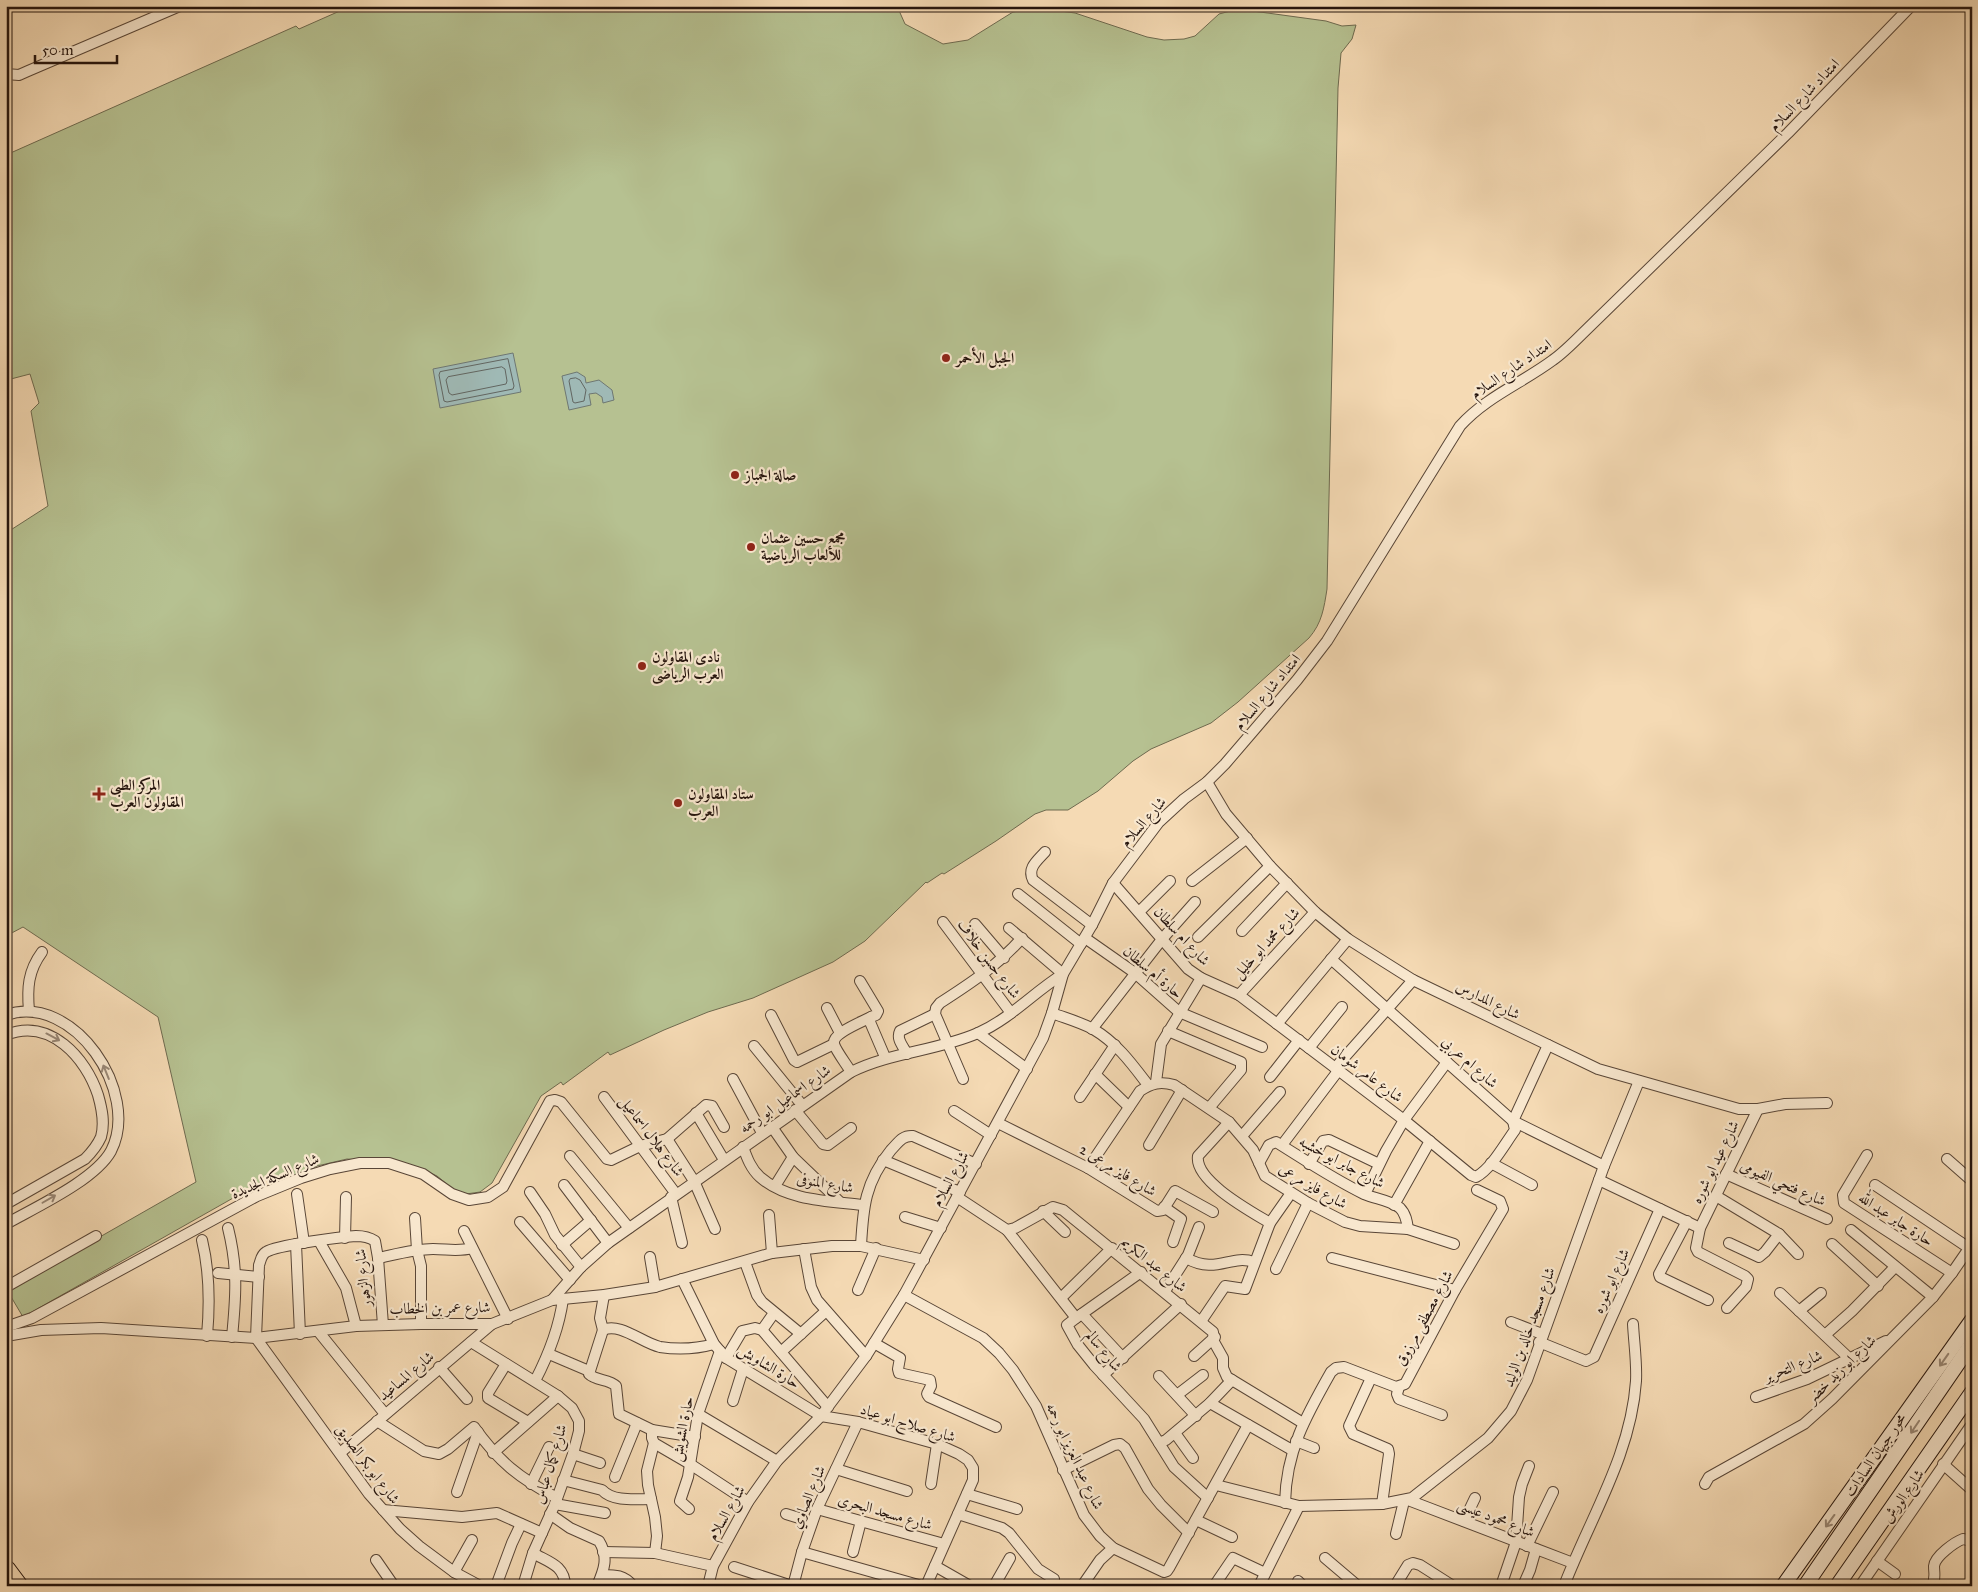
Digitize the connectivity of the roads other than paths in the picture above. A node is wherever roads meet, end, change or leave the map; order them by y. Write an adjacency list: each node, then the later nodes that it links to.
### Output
1 (180, 6): 3 (street)
2 (1911, 6): 4 (street, امتداد شارع السلام)
3 (6, 74)
4 (1206, 782): 5 (street, شارع المدارس); 10 (street, شارع السلام)
5 (1247, 838): 7 (street, شارع المدارس); 9 (street)
6 (1045, 852): 18 (street)
7 (1270, 866): 11 (street, شارع المدارس); 23 (street)
8 (1170, 881): 14 (street)
9 (1192, 881)
10 (1113, 882): 14 (street, شارع ام سلطان); 18 (street, شارع السلام)
11 (1286, 883): 15 (street, شارع المدارس); 20 (street)
12 (1018, 894): 25 (street, حارة أم سلطان)
13 (1195, 902): 22 (street)
14 (1139, 912): 22 (street, شارع ام سلطان)
15 (1315, 912): 24 (street, شارع المدارس); 35 (street, شارع محمد ابو خليل)
16 (943, 922): 31 (street, شارع حسن خلاف)
17 (975, 924): 27 (street)
18 (1092, 925): 25 (street, شارع السلام)
19 (1009, 928): 21 (street)
20 (1242, 931)
21 (1022, 938): 27 (street); 30 (street)
22 (1163, 938): 29 (street); 32 (street, شارع ام سلطان)
23 (1198, 938)
24 (1348, 939): 28 (street); 33 (street, شارع المدارس)
25 (1083, 941): 29 (street, حارة أم سلطان); 30 (street, شارع السلام)
26 (42, 952): 39 (street)
27 (1004, 958): 31 (street)
28 (1331, 959): 38 (street, شارع ام عربي); 47 (street)
29 (1135, 973): 40 (street, حارة أم سلطان); 48 (street)
30 (1063, 974): 41 (street, شارع اسماعيل ابو رحمه); 42 (street, شارع السلام)
31 (982, 976): 41 (street, شارع حسن خلاف); 43 (street)
32 (1201, 978): 35 (street, شارع ام سلطان); 40 (street)
33 (1414, 980): 38 (street); 58 (street, شارع المدارس)
34 (860, 981): 46 (street)
35 (1239, 995): 47 (street, شارع عامر شومان)
36 (1342, 1007): 61 (street)
37 (827, 1008): 50 (street)
38 (1388, 1010): 65 (street, شارع ام عربي); 67 (street)
39 (29, 1011): 44 (street); 53 (street)
40 (1179, 1012): 49 (street); 60 (street, حارة أم سلطان)
41 (1010, 1013): 51 (street, شارع اسماعيل ابو رحمه)
42 (1052, 1013): 48 (street); 66 (street, شارع السلام)
43 (935, 1014): 56 (street); 63 (street)
44 (6, 1015)
45 (771, 1015): 55 (street)
46 (871, 1018): 50 (street); 64 (street)
47 (1277, 1024): 54 (street, شارع عامر شومان)
48 (1092, 1029): 57 (street)
49 (1168, 1031): 74 (street); 82 (street)
50 (840, 1033): 55 (street)
51 (978, 1033): 56 (street, شارع اسماعيل ابو رحمه); 66 (street)
52 (6, 1035): 62 (street, one-way to 62)
53 (85, 1039): 62 (street); 107 (street, one-way to 53)
54 (1299, 1040): 61 (street, شارع عامر شومان); 70 (street)
55 (834, 1044): 68 (street)
56 (947, 1044): 63 (street, شارع اسماعيل ابو رحمه); 72 (street)
57 (1115, 1045): 69 (street); 74 (street)
58 (1548, 1045): 73 (street, شارع المدارس); 88 (street)
59 (754, 1046): 80 (street)
60 (1262, 1046)
61 (1309, 1048): 67 (street, شارع عامر شومان)
62 (74, 1052): 102 (street)
63 (907, 1054): 64 (street, شارع اسماعيل ابو رحمه)
64 (886, 1057): 68 (street, شارع اسماعيل ابو رحمه)
65 (1447, 1062): 86 (street); 88 (street, شارع ام عربي)
66 (1027, 1069): 89 (street, شارع السلام)
67 (1337, 1070): 86 (street, شارع عامر شومان); 99 (street)
68 (851, 1072): 80 (street, شارع اسماعيل ابو رحمه)
69 (1095, 1074): 78 (street); 81 (street)
70 (1270, 1078)
71 (733, 1079): 93 (street)
72 (963, 1079)
73 (1639, 1082): 83 (street, شارع المدارس); 115 (street, شارع مسجد خالد بن الوليد)
74 (1152, 1084): 75 (street, شارع فايز مرعى); 81 (street)
75 (1182, 1090): 82 (street, شارع فايز مرعى); 98 (street)
76 (1280, 1092): 95 (street)
77 (604, 1097): 100 (street, شارع هلال اسماعيل)
78 (1080, 1097)
79 (1827, 1103): 83 (street, شارع المدارس)
80 (799, 1107): 91 (street, شارع اسماعيل ابو رحمه); 92 (street)
81 (1129, 1107): 116 (street)
82 (1209, 1108): 87 (street, شارع فايز مرعى)
83 (1758, 1110): 117 (street, شارع عيد ابو شوره)
84 (954, 1111): 94 (street)
85 (696, 1113): 90 (street); 96 (street); 108 (street)
86 (1404, 1120): 97 (street, شارع عامر شومان); 114 (street)
87 (1229, 1122): 95 (street, شارع فايز مرعى); 150 (street)
88 (1513, 1122): 111 (street); 115 (street, شارع ام عربي)
89 (998, 1123): 94 (street, شارع السلام); 116 (street, شارع فايز مرعى 2)
90 (724, 1127)
91 (772, 1127): 93 (street, شارع اسماعيل ابو رحمه); 105 (street)
92 (852, 1128)
93 (762, 1134): 101 (street, شارع اسماعيل ابو رحمه)
94 (991, 1136): 112 (street, شارع السلام)
95 (1242, 1136): 110 (street, شارع فايز مرعى)
96 (667, 1139): 100 (street); 118 (street)
97 (1430, 1141): 111 (street, شارع عامر شومان); 138 (street)
98 (1149, 1145)
99 (1282, 1145): 110 (street, شارع جابر ابو خشبه); 113 (street, شارع جابر ابو خشبه)
100 (640, 1146): 130 (street, شارع هلال اسماعيل); 232 (street, شارع السكة الجديدة)
101 (743, 1147): 108 (street, شارع اسماعيل ابو رحمه); 124 (street, شارع المنوفى)
102 (94, 1150): 107 (street); 136 (street)
103 (1867, 1155): 197 (street, حارة جابر عبد الله)
104 (570, 1156): 154 (street)
105 (793, 1157): 124 (street); 134 (street)
106 (1947, 1159): 120 (street)
107 (105, 1160): 151 (street, one-way to 107)
108 (724, 1160): 118 (street, شارع اسماعيل ابو رحمه)
109 (883, 1160): 112 (street); 131 (street); 137 (street)
110 (1259, 1163): 127 (street, شارع فايز مرعى)
111 (1491, 1163): 122 (street)
112 (976, 1164): 131 (street, شارع السلام)
113 (1309, 1164): 114 (street); 129 (street, شارع جابر ابو خشبه)
114 (1380, 1164): 129 (street)
115 (1604, 1166): 119 (street, شارع مسجد خالد بن الوليد)
116 (1088, 1168): 139 (street, شارع فايز مرعى 2)
117 (1726, 1174): 132 (street, شارع عيد ابو شوره); 146 (street, شارع فتحي الفيومى)
118 (694, 1180): 130 (street, شارع اسماعيل ابو رحمه); 157 (street)
119 (1598, 1180): 140 (street, شارع عيد ابو شوره); 245 (street, شارع مسجد خالد بن الوليد)
120 (1972, 1181)
121 (564, 1185): 147 (street)
122 (1532, 1185)
123 (1875, 1185): 177 (street)
124 (774, 1186): 134 (street, شارع المنوفى)
125 (1477, 1190): 206 (street, شارع مصطفى مرزوق)
126 (530, 1192): 175 (street)
127 (1291, 1193): 135 (street, شارع فايز مرعى); 150 (street)
128 (297, 1194): 172 (street)
129 (1365, 1194): 138 (street, شارع جابر ابو خشبه)
130 (673, 1195): 154 (street, شارع اسماعيل ابو رحمه); 170 (street)
131 (959, 1195): 155 (street, شارع السلام); 158 (street)
132 (1716, 1196): 156 (street, شارع عيد ابو شوره); 163 (street)
133 (346, 1197): 165 (street)
134 (840, 1202): 137 (street, شارع المنوفى)
135 (1308, 1203): 159 (street, شارع فايز مرعى); 194 (street)
136 (6, 1204)
137 (864, 1205): 176 (street)
138 (1394, 1205): 159 (street, شارع جابر ابو خشبه)
139 (1164, 1207): 142 (street, شارع فايز مرعى 2); 168 (street)
140 (1660, 1209): 148 (street, شارع عيد ابو شوره); 245 (street, شارع ابو شوره)
141 (1043, 1211): 158 (street); 162 (street); 180 (street, شارع عبد الكريم)
142 (1213, 1212)
143 (769, 1215): 183 (street)
144 (905, 1217): 155 (street)
145 (416, 1218): 182 (street)
146 (1827, 1219)
147 (591, 1220): 169 (street); 175 (street)
148 (1687, 1221): 156 (street, شارع عيد ابو شوره); 216 (street)
149 (520, 1222): 201 (street)
150 (1270, 1223): 191 (street)
151 (6, 1224)
152 (1199, 1226): 187 (street)
153 (228, 1228): 198 (street)
154 (629, 1228): 169 (street, شارع اسماعيل ابو رحمه)
155 (941, 1228): 189 (street, شارع السلام)
156 (1700, 1228): 218 (street, شارع عيد ابو شوره)
157 (715, 1229)
158 (1007, 1230): 213 (street, شارع سالم)
159 (1408, 1230): 173 (street, شارع فايز مرعى)
160 (1851, 1230): 193 (street)
161 (464, 1231): 178 (street)
162 (1065, 1232)
163 (1779, 1234): 171 (street); 184 (street)
164 (96, 1236): 203 (street)
165 (345, 1238): 167 (street, شارع الزهور); 186 (street, شارع الزهور)
166 (202, 1240): 240 (street)
167 (319, 1241): 172 (street, شارع الزهور); 231 (street)
168 (1173, 1242)
169 (608, 1243): 192 (street, شارع اسماعيل ابو رحمه)
170 (682, 1243)
171 (1728, 1243)
172 (300, 1244): 199 (street, شارع الزهور); 236 (street)
173 (1454, 1244)
174 (1832, 1244): 202 (street)
175 (562, 1245): 192 (street)
176 (861, 1246): 179 (street, شارع عمر بن الخطاب); 181 (street, شارع عمر بن الخطاب)
177 (1970, 1246): 197 (street, شارع ابو زيد خضر)
178 (472, 1248): 182 (street); 223 (street)
179 (876, 1248): 189 (street, شارع عمر بن الخطاب); 205 (street)
180 (1112, 1248): 195 (street, شارع عبد الكريم); 213 (street)
181 (804, 1249): 183 (street, شارع عمر بن الخطاب); 219 (street)
182 (417, 1250): 186 (street); 227 (street)
183 (772, 1253): 190 (street, شارع عمر بن الخطاب)
184 (1798, 1254)
185 (650, 1256): 204 (street)
186 (378, 1258): 230 (street, شارع الزهور)
187 (1186, 1258): 191 (street); 207 (street)
188 (1332, 1258): 206 (street)
189 (924, 1260): 211 (street, شارع السلام)
190 (744, 1262): 200 (street, شارع عمر بن الخطاب); 221 (street)
191 (1254, 1262): 224 (street)
192 (581, 1267): 201 (street, شارع اسماعيل ابو رحمه)
193 (1895, 1267): 202 (street); 212 (street)
194 (1276, 1269)
195 (1141, 1272): 207 (street, شارع عبد الكريم); 222 (street)
196 (218, 1273): 198 (street)
197 (1952, 1273): 212 (street, شارع ابو زيد خضر)
198 (236, 1274): 199 (street); 242 (street)
199 (259, 1277): 244 (street)
200 (682, 1279): 204 (street, شارع عمر بن الخطاب); 249 (street)
201 (570, 1280): 215 (street, شارع اسماعيل ابو رحمه)
202 (1878, 1286): 238 (street)
203 (6, 1287)
204 (655, 1287): 210 (street, شارع عمر بن الخطاب)
205 (858, 1290)
206 (1455, 1290): 266 (street, شارع مصطفى مرزوق)
207 (1165, 1292): 217 (street, شارع عبد الكريم)
208 (1780, 1293): 220 (street)
209 (1821, 1293): 220 (street)
210 (604, 1295): 214 (street, شارع عمر بن الخطاب); 233 (street)
211 (904, 1295): 247 (street, شارع السلام); 307 (street, شارع عبد العزيز ابو رحمه)
212 (1933, 1297): 241 (street, شارع ابو زيد خضر)
213 (1061, 1298): 222 (street, شارع سالم)
214 (563, 1299): 215 (street, شارع عمر بن الخطاب); 251 (street)
215 (552, 1300): 223 (street, شارع عمر بن الخطاب)
216 (1708, 1300)
217 (1180, 1304): 224 (street, شارع عبد الكريم); 254 (street)
218 (1727, 1308)
219 (826, 1311): 237 (street); 252 (street)
220 (1799, 1311): 238 (street)
221 (774, 1313): 234 (street); 237 (street)
222 (1079, 1316): 254 (street); 260 (street, شارع سالم)
223 (508, 1319): 228 (street, شارع عمر بن الخطاب)
224 (1202, 1320): 243 (street, شارع عبد الكريم)
225 (1972, 1320): 395 (main road, one-way to 395)
226 (1511, 1322): 245 (street)
227 (421, 1324): 228 (street, شارع عمر بن الخطاب); 230 (street, شارع عمر بن الخطاب)
228 (492, 1324): 246 (street, شارع المساعيد)
229 (1633, 1324): 360 (street)
230 (383, 1325): 231 (street, شارع عمر بن الخطاب)
231 (356, 1326): 235 (street, شارع عمر بن الخطاب)
232 (6, 1327)
233 (603, 1330): 249 (street); 259 (street)
234 (762, 1330): 249 (street, حارة الشويش); 250 (street)
235 (318, 1331): 236 (street, شارع عمر بن الخطاب); 279 (street)
236 (300, 1334): 244 (street, شارع عمر بن الخطاب)
237 (801, 1334): 250 (street)
238 (1825, 1335): 255 (street)
239 (6, 1336): 240 (street, شارع عمر بن الخطاب)
240 (207, 1336): 242 (street, شارع عمر بن الخطاب)
241 (1895, 1336): 255 (street, شارع التحرير); 312 (street, شارع ابو زيد خضر)
242 (232, 1337): 244 (street, شارع عمر بن الخطاب)
243 (1214, 1337): 253 (street); 265 (street, شارع عبد الكريم)
244 (256, 1338): 297 (street, شارع ابو بكر الصديق)
245 (1541, 1338): 322 (street, شارع مسجد خالد بن الوليد)
246 (471, 1342): 256 (street, شارع كمال عباس); 257 (street, شارع المساعيد)
247 (874, 1343): 252 (street, شارع السلام); 286 (street)
248 (1972, 1343): 396 (main road, محور جيهان السادات, one-way to 396)
249 (720, 1351): 258 (street, حارة الشاويش); 275 (street, حارة الشويش)
250 (781, 1352): 274 (street)
251 (549, 1354): 259 (street); 264 (street)
252 (866, 1356): 274 (street, شارع السلام)
253 (1194, 1356)
254 (1123, 1358): 260 (street)
255 (1850, 1359): 270 (street, شارع التحرير)
256 (506, 1364): 264 (street, شارع كمال عباس); 280 (street)
257 (439, 1367): 271 (street); 279 (street, شارع المساعيد)
258 (744, 1369): 272 (street); 277 (street, حارة الشاويش)
259 (589, 1371): 282 (street)
260 (1103, 1375): 292 (street, شارع سالم)
261 (1203, 1375): 268 (street)
262 (1159, 1376): 268 (street)
263 (1371, 1378): 266 (street, شارع مصطفى مرزوق); 283 (street, شارع مصطفى مرزوق); 326 (street)
264 (535, 1380): 269 (street, شارع كمال عباس)
265 (1232, 1380): 273 (street); 283 (street)
266 (1399, 1387): 276 (street)
267 (1972, 1392): 397 (main road)
268 (1176, 1395): 278 (street)
269 (558, 1396): 280 (street); 299 (street, شارع كمال عباس)
270 (1756, 1397)
271 (467, 1399)
272 (733, 1401)
273 (1210, 1403): 278 (street); 285 (street)
274 (828, 1407): 277 (street, شارع السلام)
275 (698, 1414): 290 (street, حارة الشويش); 301 (street)
276 (1442, 1415)
277 (820, 1416): 281 (street, شارع صلاح ابو عياد); 301 (street, شارع السلام)
278 (1196, 1416): 289 (street)
279 (381, 1417): 287 (street); 297 (street, شارع المساعيد)
280 (528, 1422): 298 (street)
281 (858, 1422): 293 (street, شارع صلاح ابو عياد); 306 (street, شارع الصاوي)
282 (637, 1423): 288 (street); 308 (street)
283 (1302, 1423): 294 (street, شارع مصطفى مرزوق)
284 (1972, 1424): 304 (street, شارع الورش)
285 (1248, 1425): 294 (street); 313 (street, شارع عبد العزيز ابو رحمه)
286 (996, 1427)
287 (476, 1430): 298 (street); 316 (street)
288 (652, 1430): 290 (street); 291 (street)
289 (1175, 1433): 292 (street); 300 (street)
290 (695, 1437): 303 (street, حارة الشويش)
291 (654, 1443): 303 (street); 321 (street)
292 (1159, 1443): 319 (street, شارع سالم)
293 (937, 1444): 311 (street); 318 (street, شارع صلاح ابو عياد)
294 (1294, 1445): 296 (street); 325 (street, شارع مصطفى مرزوق)
295 (549, 1447): 310 (street)
296 (1314, 1448)
297 (340, 1452): 331 (street, شارع ابو بكر الصديق)
298 (493, 1453): 310 (street)
299 (572, 1454): 302 (street); 309 (street, شارع كمال عباس)
300 (1193, 1458)
301 (777, 1462): 324 (street, شارع السلام)
302 (600, 1463)
303 (690, 1464): 324 (street); 328 (street, حارة الشويش)
304 (1944, 1464): 314 (street); 359 (street, شارع الورش)
305 (1529, 1466): 347 (street)
306 (836, 1469): 315 (street); 329 (street, شارع الصاوي)
307 (1062, 1470): 342 (street); 350 (street, شارع عبد العزيز ابو رحمه)
308 (615, 1477)
309 (563, 1480): 321 (street); 323 (street, شارع كمال عباس)
310 (531, 1484): 323 (street)
311 (931, 1484)
312 (1705, 1484)
313 (1216, 1485): 319 (street, شارع عبد العزيز ابو رحمه); 325 (street, شارع مسجد خالد بن الوليد)
314 (1972, 1490)
315 (907, 1491)
316 (457, 1492)
317 (1554, 1492): 349 (street)
318 (967, 1494): 330 (street); 335 (street, شارع صلاح ابو عياد)
319 (1208, 1498): 336 (street, شارع عبد العزيز ابو رحمه)
320 (1475, 1498): 338 (street)
321 (651, 1499): 355 (street)
322 (1406, 1500): 326 (street, شارع مسجد خالد بن الوليد); 338 (street, شارع محمود عيسى); 343 (street)
323 (556, 1501): 332 (street); 333 (street, شارع كمال عباس)
324 (748, 1502): 361 (street, شارع السلام)
325 (1285, 1503): 327 (street, شارع مسجد خالد بن الوليد)
326 (1382, 1504): 327 (street, شارع مسجد خالد بن الوليد)
327 (1300, 1506): 366 (street)
328 (689, 1509)
329 (817, 1509): 337 (street, شارع مسجد البحرى); 339 (street, شارع الصاوي)
330 (1017, 1509)
331 (383, 1510): 340 (street); 365 (street, شارع ابو بكر الصديق)
332 (606, 1513)
333 (550, 1514): 341 (street, شارع كمال عباس); 351 (street)
334 (786, 1514): 339 (street)
335 (958, 1514): 348 (street, شارع صلاح ابو عياد); 369 (street)
336 (1196, 1520): 342 (street, شارع عبد العزيز ابو رحمه); 344 (street)
337 (862, 1521): 348 (street, شارع مسجد البحرى); 353 (street)
338 (1464, 1521): 347 (street, شارع محمود عيسى)
339 (812, 1522): 352 (street, شارع الصاوي)
340 (522, 1524): 341 (street); 375 (street)
341 (542, 1533): 354 (street, شارع كمال عباس)
342 (1189, 1533): 350 (street, شارع عبد العزيز ابو رحمه)
343 (1396, 1534)
344 (1232, 1537)
345 (472, 1540): 365 (street)
346 (1972, 1541): 398 (street)
347 (1516, 1542): 349 (street, شارع محمود عيسى); 392 (street)
348 (944, 1544): 362 (street, شارع صلاح ابو عياد)
349 (1531, 1547): 360 (street, شارع محمود عيسى); 393 (street)
350 (1114, 1548): 386 (street)
351 (603, 1552): 355 (street); 368 (street)
352 (802, 1552): 381 (street, شارع الصاوي); 382 (street)
353 (853, 1552)
354 (533, 1553): 376 (street, شارع كمال عباس); 377 (street)
355 (655, 1553): 361 (street)
356 (1010, 1558): 385 (street)
357 (1325, 1558): 389 (street)
358 (376, 1560): 373 (street)
359 (1877, 1561): 367 (street); 371 (street, شارع الورش)
360 (1573, 1564): 394 (street)
361 (713, 1566): 380 (street, شارع السلام)
362 (935, 1566): 383 (street, شارع صلاح ابو عياد); 384 (street)
363 (734, 1567): 370 (street)
364 (6, 1570): 372 (highway)
365 (454, 1572): 374 (street, شارع ابو بكر الصديق)
366 (1265, 1573): 387 (street); 388 (street)
367 (1895, 1574)
368 (603, 1575): 378 (street); 379 (street)
369 (1054, 1579)
370 (769, 1583): 381 (street)
371 (1865, 1584)
372 (18, 1586)
373 (394, 1586)
374 (480, 1586)
375 (496, 1586)
376 (523, 1586)
377 (565, 1586)
378 (597, 1586)
379 (632, 1586)
380 (708, 1586)
381 (792, 1586)
382 (922, 1586)
383 (926, 1586)
384 (970, 1586)
385 (994, 1586)
386 (1082, 1586)
387 (1214, 1586)
388 (1259, 1586)
389 (1358, 1586)
390 (1395, 1586): 391 (street)
391 (1453, 1586)
392 (1502, 1586)
393 (1523, 1586)
394 (1564, 1586)
395 (1783, 1586)
396 (1806, 1586)
397 (1837, 1586)
398 (1932, 1586)

